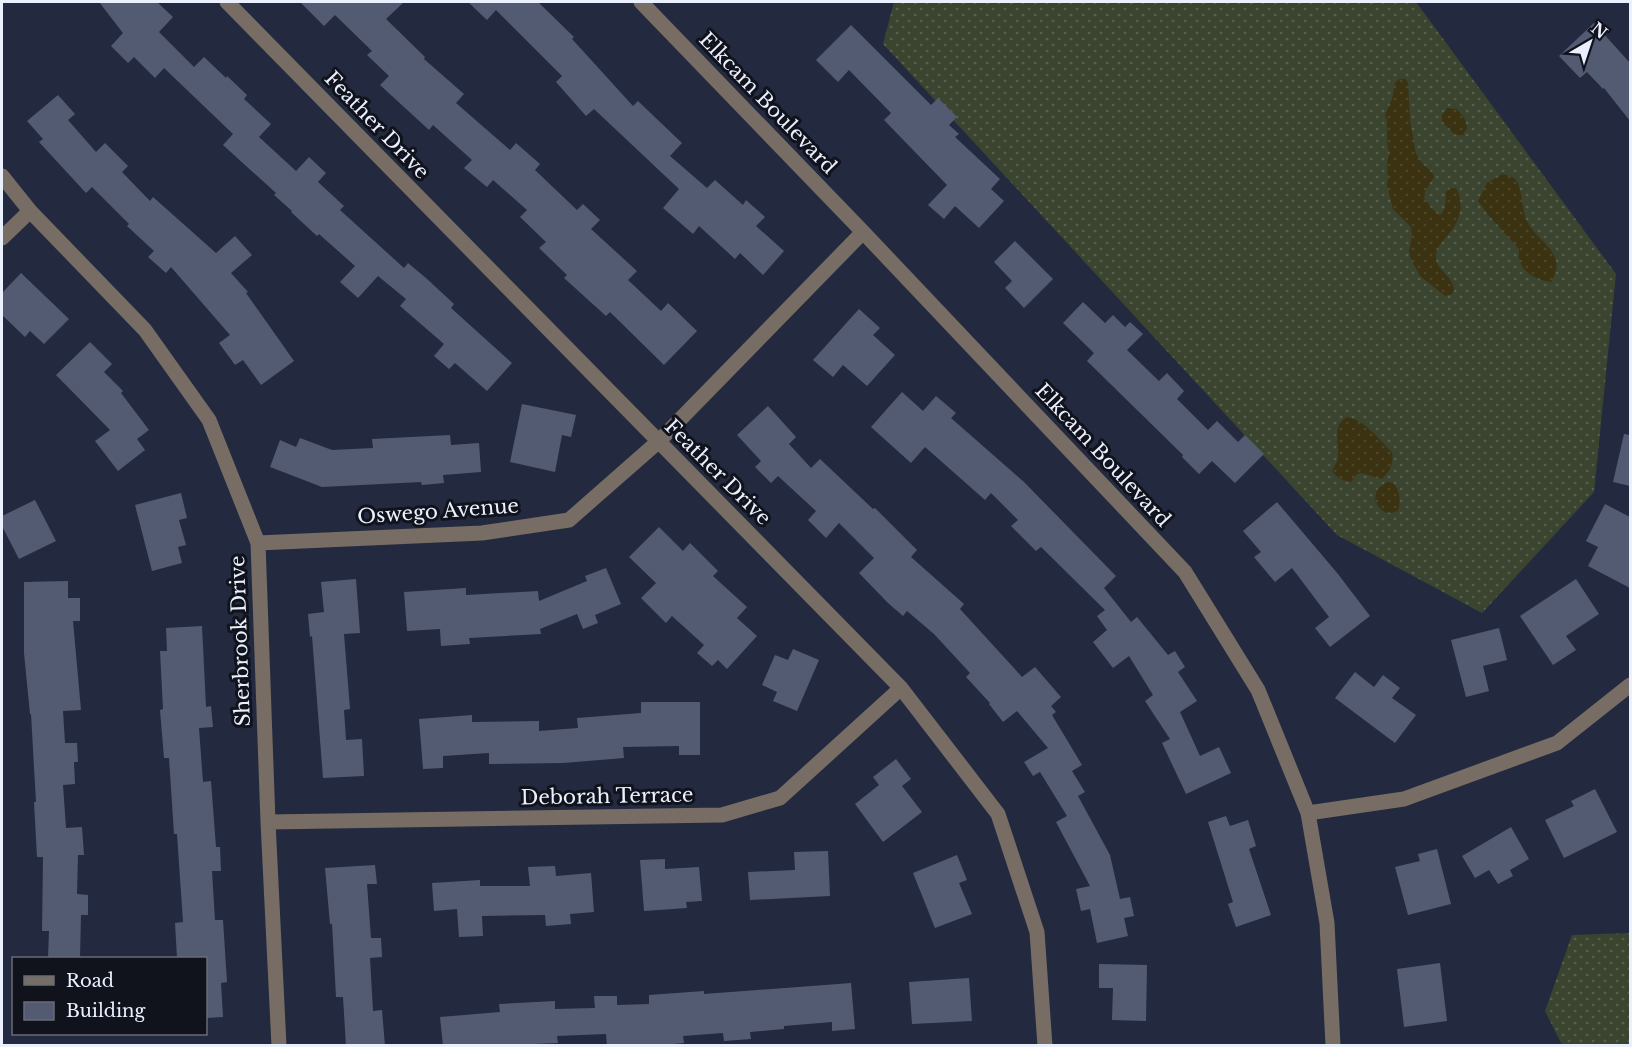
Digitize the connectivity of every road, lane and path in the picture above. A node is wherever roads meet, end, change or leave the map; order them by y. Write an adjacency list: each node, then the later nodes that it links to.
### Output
1 (227, 2): 7 (street, Feather Drive)
2 (641, 2): 5 (street, Elkcam Boulevard)
3 (2, 176): 4 (street, Sherbrook Drive)
4 (30, 211): 6 (street); 8 (street, Sherbrook Drive)
5 (863, 232): 7 (street, Oswego Avenue); 11 (street, Elkcam Boulevard)
6 (2, 238)
7 (659, 441): 8 (street, Oswego Avenue); 10 (street, Feather Drive)
8 (258, 543): 12 (street, Sherbrook Drive)
9 (1630, 685): 11 (street)
10 (901, 688): 12 (street, Deborah Terrace); 14 (street, Feather Drive)
11 (1308, 813): 15 (street, Elkcam Boulevard)
12 (268, 822): 13 (street, Sherbrook Drive)
13 (279, 1046)
14 (1045, 1046)
15 (1333, 1046)

